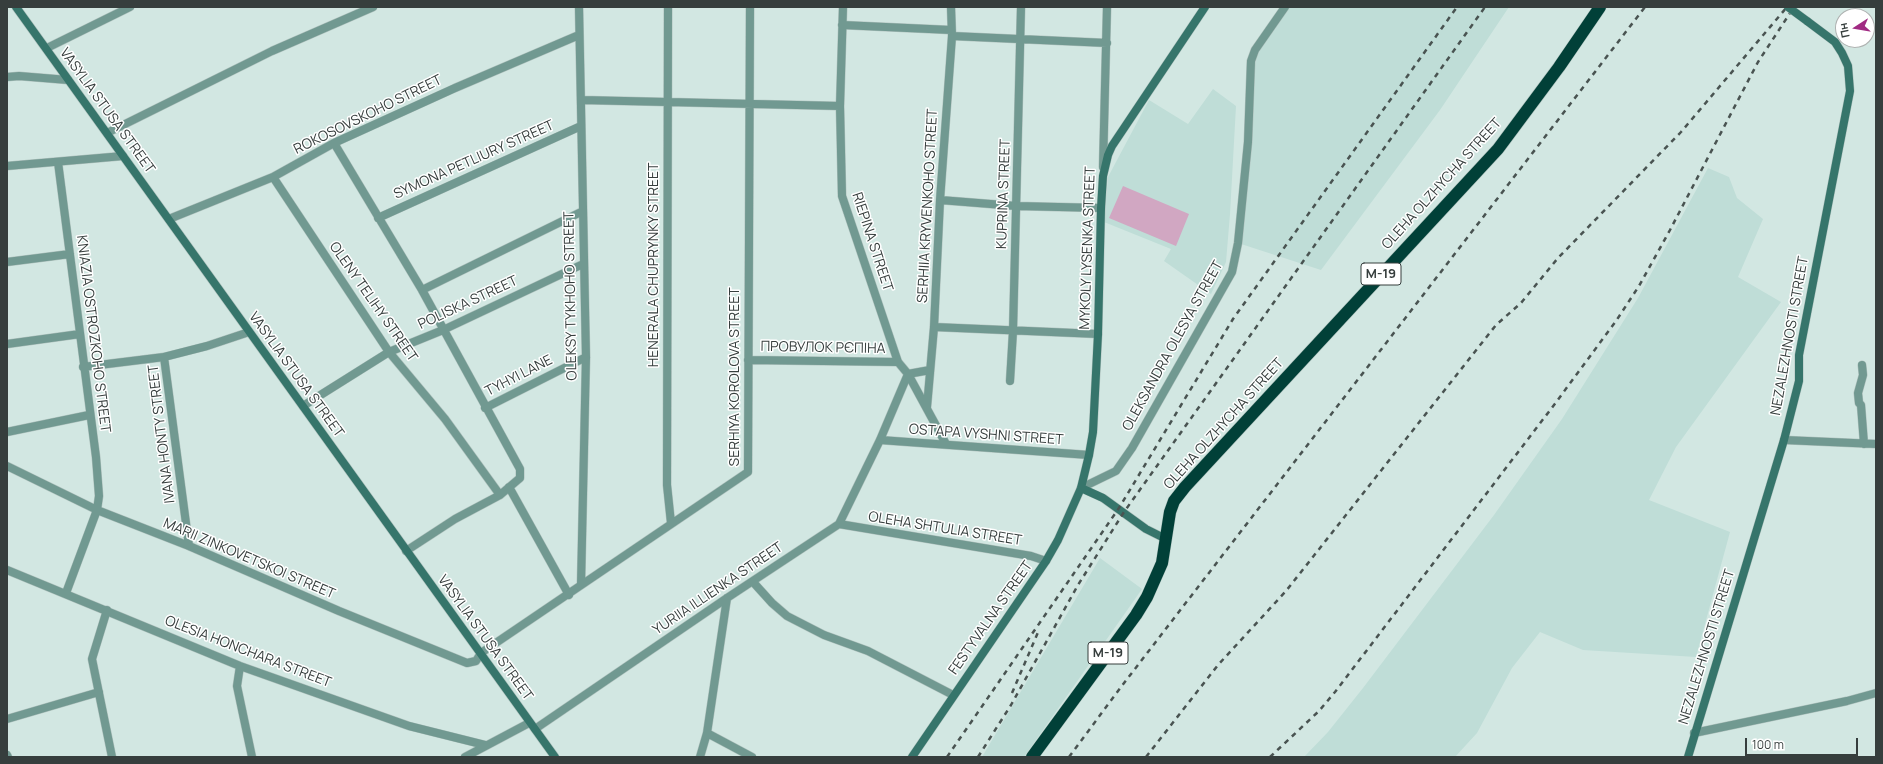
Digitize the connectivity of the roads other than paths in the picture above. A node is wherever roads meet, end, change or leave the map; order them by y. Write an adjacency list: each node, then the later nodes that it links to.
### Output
1 (16, 7): 20 (street, VASYLIA STUSA STREET)
2 (130, 7): 20 (street)
3 (374, 7): 28 (street)
4 (579, 7): 17 (street, OLEKSY TYKHOHO STREET)
5 (668, 7): 24 (street, HENERALA CHUPRYNKY STREET)
6 (750, 7): 25 (street, SERHIYA KOROLOVA STREET)
7 (843, 7): 15 (street, RIEPINA STREET)
8 (951, 7): 16 (street, SERHIIA KRYVENKOHO STREET)
9 (1022, 7): 18 (street, KUPRINA STREET)
10 (1108, 7): 19 (street, MYKOLY LYSENKA STREET)
11 (1205, 7): 34 (street)
12 (1285, 7): 75 (street, OLEKSANDRA OLESYA STREET)
13 (1600, 7): 80 (highway, OLEHA OLZHYCHA STREET / М-19)
14 (1788, 7): 68 (street, NEZALEZHNOSTI STREET, bridge)
15 (842, 25): 16 (street); 26 (street, RIEPINA STREET)
16 (951, 33): 18 (street); 35 (street, SERHIIA KRYVENKOHO STREET)
17 (579, 35): 23 (street, OLEKSY TYKHOHO STREET); 29 (street, ROKOSOVSKOHO STREET)
18 (1021, 40): 19 (street); 36 (street, KUPRINA STREET)
19 (1107, 43): 34 (street, MYKOLY LYSENKA STREET)
20 (47, 48): 22 (street, VASYLIA STUSA STREET)
21 (7, 77): 22 (street)
22 (68, 80): 28 (street, VASYLIA STUSA STREET)
23 (581, 100): 24 (street); 27 (street, OLEKSY TYKHOHO STREET)
24 (668, 103): 25 (street); 78 (street, HENERALA CHUPRYNKY STREET)
25 (750, 103): 26 (street); 55 (street, SERHIYA KOROLOVA STREET)
26 (840, 106): 56 (street, RIEPINA STREET)
27 (581, 126): 38 (street, OLEKSY TYKHOHO STREET); 39 (street, SYMONA PETLIURY STREET)
28 (107, 133): 30 (street, VASYLIA STUSA STREET)
29 (334, 143): 33 (street, ROKOSOVSKOHO STREET); 39 (street)
30 (123, 156): 31 (street); 40 (street, VASYLIA STUSA STREET)
31 (58, 162): 32 (street); 41 (street, KNIAZIA OSTROZKOHO STREET)
32 (7, 166)
33 (273, 176): 40 (street, ROKOSOVSKOHO STREET); 52 (street, OLENY TELIHY STREET)
34 (1103, 176): 37 (street, MYKOLY LYSENKA STREET)
35 (940, 200): 36 (street); 45 (street, SERHIIA KRYVENKOHO STREET)
36 (1016, 206): 37 (street); 47 (street, KUPRINA STREET)
37 (1101, 208): 50 (street, MYKOLY LYSENKA STREET)
38 (583, 210): 43 (street, OLEKSY TYKHOHO STREET); 44 (street)
39 (378, 218): 44 (street)
40 (170, 219): 48 (street, VASYLIA STUSA STREET)
41 (70, 254): 42 (street); 49 (street, KNIAZIA OSTROZKOHO STREET)
42 (7, 262)
43 (584, 264): 46 (street, POLISKA STREET); 54 (street, OLEKSY TYKHOHO STREET)
44 (422, 290): 46 (street)
45 (934, 327): 47 (street); 59 (street, SERHIIA KRYVENKOHO STREET)
46 (443, 330): 52 (street, POLISKA STREET); 64 (street)
47 (1013, 331): 50 (street); 61 (street, KUPRINA STREET)
48 (249, 332): 53 (street, IVANA HONTY STREET); 62 (street, VASYLIA STUSA STREET)
49 (80, 334): 51 (street); 58 (street, KNIAZIA OSTROZKOHO STREET)
50 (1098, 334): 72 (street, MYKOLY LYSENKA STREET)
51 (7, 344)
52 (389, 352): 62 (street, POLISKA STREET); 76 (street, OLENY TELIHY STREET)
53 (164, 357): 58 (street); 81 (street, IVANA HONTY STREET)
54 (586, 357): 64 (street, TYHYI LANE); 86 (street, OLEKSY TYKHOHO STREET)
55 (748, 360): 56 (street, ПРОВУЛОК РЄПІНА); 78 (street, SERHIYA KOROLOVA STREET)
56 (898, 362): 60 (street, RIEPINA STREET)
57 (1862, 365): 70 (street)
58 (83, 367): 65 (street, KNIAZIA OSTROZKOHO STREET)
59 (930, 370): 60 (street); 63 (street, SERHIIA KRYVENKOHO STREET)
60 (908, 374): 63 (street, RIEPINA STREET); 67 (street, YURIIA ILLIENKA STREET)
61 (1010, 381)
62 (303, 406): 82 (street, VASYLIA STUSA STREET)
63 (927, 407): 69 (street, RIEPINA STREET)
64 (485, 408): 74 (street)
65 (89, 415): 66 (street); 77 (street, KNIAZIA OSTROZKOHO STREET)
66 (7, 432)
67 (880, 440): 69 (street, OSTAPA VYSHNI STREET); 79 (street, YURIIA ILLIENKA STREET)
68 (1784, 440): 70 (street); 99 (street, NEZALEZHNOSTI STREET)
69 (946, 444): 72 (street, OSTAPA VYSHNI STREET)
70 (1864, 444): 71 (street)
71 (1876, 444)
72 (1089, 455): 75 (street, MYKOLY LYSENKA STREET)
73 (7, 466): 77 (street, MARII ZINKOVETSKOI STREET)
74 (509, 487): 76 (street); 88 (street)
75 (1080, 488): 80 (street); 83 (street, FESTYVALNA STREET)
76 (500, 495): 82 (street)
77 (97, 510): 81 (street, MARII ZINKOVETSKOI STREET); 87 (street, KNIAZIA OSTROZKOHO STREET)
78 (671, 523): 86 (street, SERHIYA KOROLOVA STREET)
79 (839, 524): 83 (street, OLEHA SHTULIA STREET); 85 (street, YURIIA ILLIENKA STREET)
80 (1166, 539): 108 (highway, М-19)
81 (189, 546): 91 (street, MARII ZINKOVETSKOI STREET)
82 (406, 551): 91 (street, VASYLIA STUSA STREET)
83 (1046, 561): 95 (street, FESTYVALNA STREET)
84 (7, 570): 87 (street, OLESIA HONCHARA STREET)
85 (753, 582): 89 (street, YURIIA ILLIENKA STREET); 95 (street)
86 (581, 585): 88 (street, SERHIYA KOROLOVA STREET)
87 (66, 593): 90 (street, OLESIA HONCHARA STREET)
88 (569, 595): 91 (street, SERHIYA KOROLOVA STREET)
89 (727, 598): 97 (street, YURIIA ILLIENKA STREET); 98 (street)
90 (106, 610): 92 (street, OLESIA HONCHARA STREET); 93 (street)
91 (481, 653): 97 (street, VASYLIA STUSA STREET)
92 (240, 666): 100 (street, OLESIA HONCHARA STREET); 102 (street)
93 (99, 692): 96 (street); 101 (street)
94 (1876, 693): 99 (street)
95 (953, 695): 107 (street, FESTYVALNA STREET)
96 (7, 719)
97 (532, 726): 100 (street, YURIIA ILLIENKA STREET); 104 (street, VASYLIA STUSA STREET)
98 (707, 733): 105 (street); 106 (street)
99 (1694, 733): 109 (street, NEZALEZHNOSTI STREET)
100 (485, 745): 103 (street, YURIIA ILLIENKA STREET)
101 (112, 757)
102 (252, 757)
103 (464, 757)
104 (555, 757)
105 (700, 757)
106 (752, 757)
107 (912, 757)
108 (1032, 757)
109 (1688, 757)

